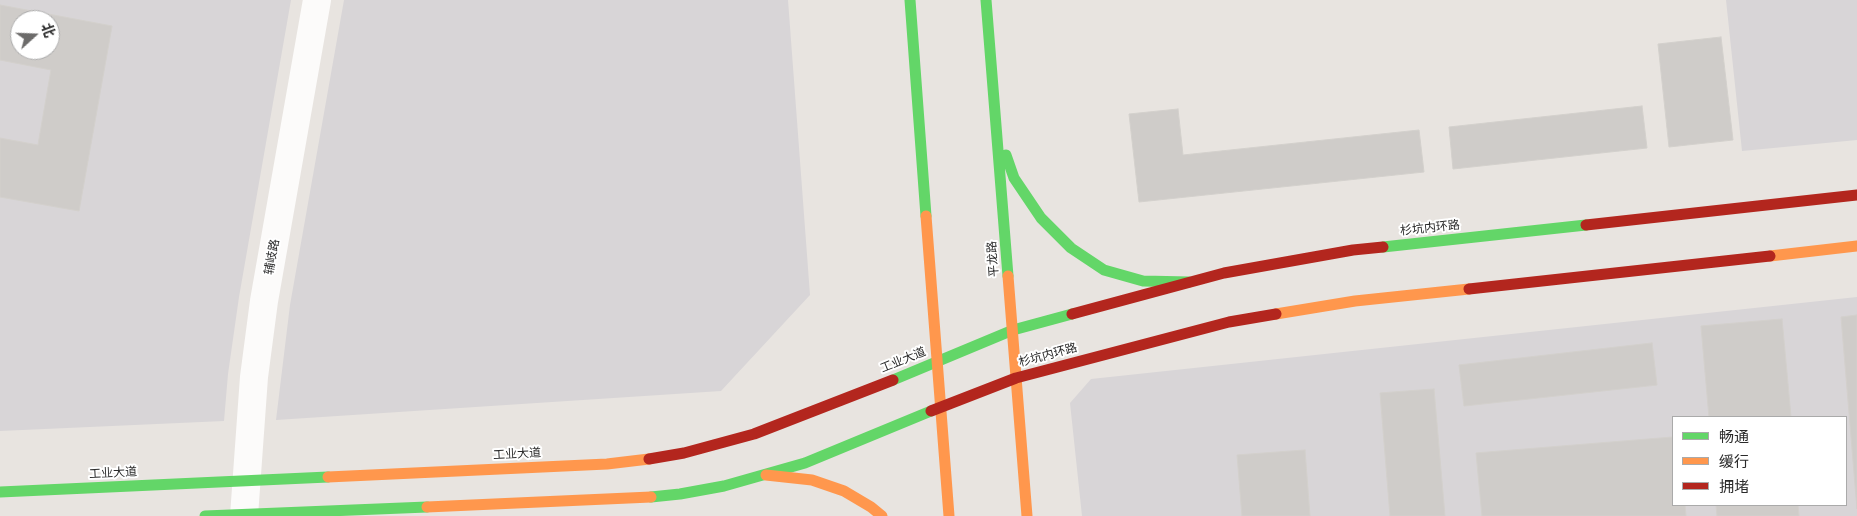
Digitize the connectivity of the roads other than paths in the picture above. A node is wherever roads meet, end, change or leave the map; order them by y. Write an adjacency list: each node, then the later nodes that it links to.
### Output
1 (317, 0): 13 (street, 辅岐路)
2 (910, 0): 9 (street)
3 (986, 0): 4 (street, 平龙路)
4 (997, 127): 7 (street); 8 (street, 平龙路)
5 (1857, 195): 7 (street, 杉坑内环路)
6 (1857, 246): 10 (street, 杉坑内环路)
7 (1189, 282): 8 (street, 杉坑内环路)
8 (1013, 330): 9 (street, 工业大道); 10 (street, 平龙路)
9 (936, 361): 11 (street); 13 (street, 工业大道)
10 (1016, 378): 11 (street); 19 (street, 平龙路)
11 (940, 407): 12 (street); 18 (street)
12 (766, 475): 15 (street); 17 (street)
13 (246, 481): 14 (street, 工业大道); 15 (street, 辅岐路)
14 (0, 492)
15 (244, 515): 16 (street)
16 (205, 516)
17 (882, 516)
18 (949, 516)
19 (1027, 516)

